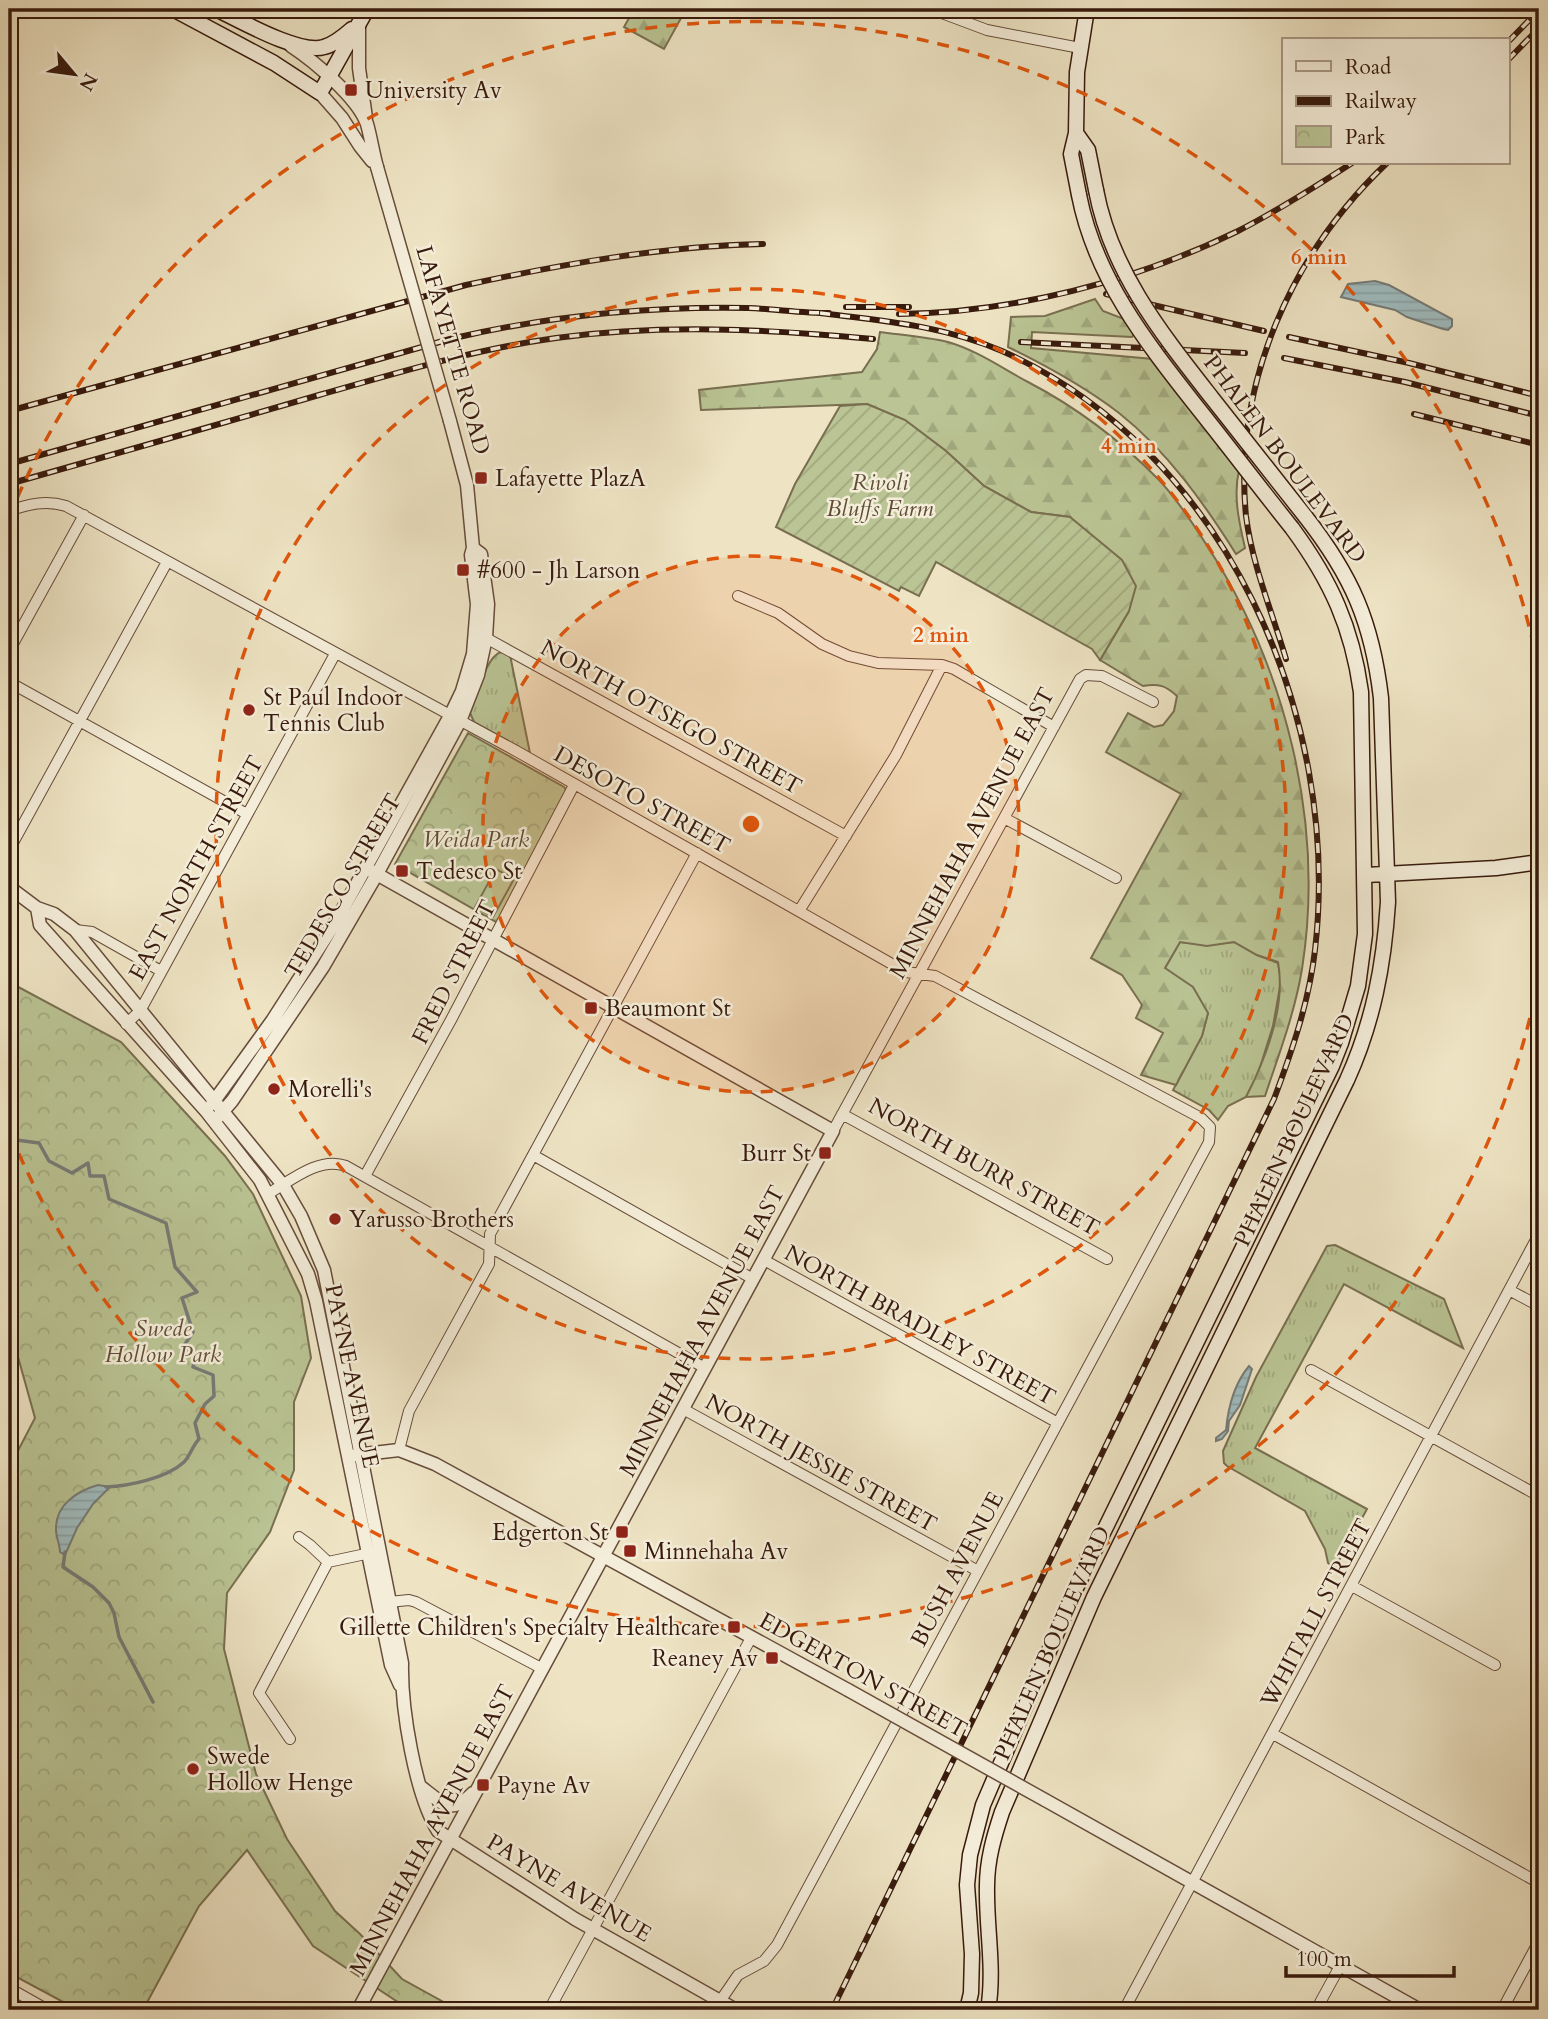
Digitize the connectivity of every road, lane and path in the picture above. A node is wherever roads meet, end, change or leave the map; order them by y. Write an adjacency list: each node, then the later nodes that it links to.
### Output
1 (173, 9): 10 (main road, LAFAYETTE ROAD)
2 (216, 9): 7 (main road, LAFAYETTE ROAD)
3 (367, 9): 6 (main road)
4 (931, 9): 8 (street)
5 (1087, 9): 8 (main road, PHALEN BOULEVARD)
6 (359, 24): 7 (main road); 9 (main road); 11 (street)
7 (286, 42): 9 (street, LAFAYETTE ROAD)
8 (1080, 48): 12 (main road, PHALEN BOULEVARD)
9 (330, 76): 10 (main road); 11 (street, LAFAYETTE ROAD)
10 (320, 93): 13 (street, LAFAYETTE ROAD)
11 (366, 122): 13 (street, LAFAYETTE ROAD)
12 (1076, 133): 36 (main road, PHALEN BOULEVARD, bridge); 37 (main road, PHALEN BOULEVARD, bridge)
13 (377, 167): 18 (street, LAFAYETTE ROAD, bridge)
14 (9, 511): 15 (street, DESOTO STREET)
15 (84, 515): 16 (street, DESOTO STREET); 19 (street)
16 (167, 562): 20 (street, DESOTO STREET); 26 (street)
17 (738, 596): 22 (street)
18 (481, 636): 21 (street, LAFAYETTE ROAD); 31 (street, NORTH OTSEGO STREET)
19 (9, 652)
20 (335, 654): 25 (street, DESOTO STREET); 29 (street, EAST NORTH STREET)
21 (478, 656): 25 (street, TEDESCO STREET)
22 (942, 664): 27 (street); 31 (street)
23 (9, 682): 26 (street)
24 (1153, 702): 27 (street, MINNEHAHA AVENUE EAST)
25 (455, 718): 28 (street, DESOTO STREET); 35 (street, TEDESCO STREET)
26 (80, 721): 29 (street); 32 (street)
27 (1054, 727): 30 (street, MINNEHAHA AVENUE EAST)
28 (574, 785): 33 (street, DESOTO STREET); 43 (street, FRED STREET)
29 (247, 814): 44 (street, EAST NORTH STREET)
30 (1004, 818): 38 (street); 45 (street, MINNEHAHA AVENUE EAST)
31 (846, 836): 41 (street)
32 (9, 850)
33 (696, 853): 41 (street, DESOTO STREET); 46 (street)
34 (1539, 862): 36 (main road)
35 (372, 871): 43 (street); 49 (street, TEDESCO STREET)
36 (1387, 874): 37 (main road); 101 (main road, PHALEN BOULEVARD)
37 (1366, 875): 100 (main road, PHALEN BOULEVARD)
38 (1116, 878)
39 (9, 887): 40 (street, PAYNE AVENUE)
40 (37, 908): 42 (street, PAYNE AVENUE); 48 (street, PAYNE AVENUE)
41 (799, 911): 45 (street, DESOTO STREET)
42 (75, 930): 44 (street, PAYNE AVENUE); 47 (street, PAYNE AVENUE)
43 (493, 940): 46 (street); 55 (street, FRED STREET)
44 (161, 971): 47 (street, EAST NORTH STREET)
45 (920, 974): 50 (street, MINNEHAHA AVENUE EAST); 52 (street, DESOTO STREET)
46 (612, 1008): 53 (street); 54 (street)
47 (140, 1010): 48 (street, EAST NORTH STREET); 49 (street, PAYNE AVENUE)
48 (126, 1024): 51 (street, PAYNE AVENUE)
49 (220, 1106): 51 (street, TEDESCO STREET); 56 (street, PAYNE AVENUE)
50 (842, 1114): 53 (street, MINNEHAHA AVENUE EAST); 60 (street, NORTH BURR STREET)
51 (210, 1116): 57 (street, PAYNE AVENUE)
52 (1210, 1127): 68 (street, BUSH AVENUE)
53 (833, 1131): 61 (street, MINNEHAHA AVENUE EAST)
54 (533, 1156): 59 (street); 62 (street, NORTH BRADLEY STREET)
55 (365, 1176): 56 (street); 59 (street)
56 (283, 1185): 57 (street); 71 (street, PAYNE AVENUE)
57 (268, 1194): 71 (street, PAYNE AVENUE)
58 (1539, 1234): 63 (street, WHITALL STREET)
59 (490, 1248): 65 (street); 70 (street)
60 (1107, 1259)
61 (764, 1260): 62 (street, MINNEHAHA AVENUE EAST); 68 (street, NORTH BRADLEY STREET)
62 (752, 1279): 65 (street, MINNEHAHA AVENUE EAST)
63 (1509, 1290): 64 (street); 69 (street, WHITALL STREET)
64 (1539, 1307)
65 (705, 1368): 67 (street, MINNEHAHA AVENUE EAST)
66 (1311, 1370): 69 (street)
67 (683, 1409): 75 (street, MINNEHAHA AVENUE EAST); 77 (street, NORTH JESSIE STREET)
68 (1058, 1423): 77 (street, BUSH AVENUE)
69 (1432, 1437): 72 (street); 78 (street, WHITALL STREET)
70 (399, 1450): 71 (street, EDGERTON STREET); 75 (street, EDGERTON STREET)
71 (355, 1455): 74 (street, PAYNE AVENUE)
72 (1539, 1496)
73 (299, 1537): 76 (street)
74 (373, 1553): 76 (street); 79 (street, PAYNE AVENUE); 83 (street, PAYNE AVENUE)
75 (604, 1557): 80 (street, EDGERTON STREET); 82 (street, MINNEHAHA AVENUE EAST)
76 (328, 1562): 85 (street)
77 (978, 1571): 95 (street, BUSH AVENUE)
78 (1352, 1586): 81 (street); 84 (street, WHITALL STREET)
79 (389, 1602): 82 (street); 83 (street, PAYNE AVENUE)
80 (751, 1638): 89 (street, EDGERTON STREET, bridge); 91 (street)
81 (1495, 1665)
82 (543, 1669): 86 (street, MINNEHAHA AVENUE EAST)
83 (402, 1688): 87 (street, PAYNE AVENUE)
84 (1273, 1734): 89 (street, WHITALL STREET); 90 (street)
85 (290, 1739)
86 (480, 1785): 87 (street); 88 (street, MINNEHAHA AVENUE EAST)
87 (421, 1787): 88 (street, PAYNE AVENUE)
88 (450, 1840): 91 (street, PAYNE AVENUE); 96 (street, MINNEHAHA AVENUE EAST)
89 (1193, 1882): 93 (street, EDGERTON STREET); 102 (street, WHITALL STREET)
90 (1539, 1883)
91 (593, 1930): 95 (street, PAYNE AVENUE); 98 (street)
92 (1539, 1941): 105 (street)
93 (1340, 1966): 103 (street); 104 (street, EDGERTON STREET)
94 (9, 1988): 97 (street)
95 (716, 2005): 99 (street, PAYNE AVENUE)
96 (359, 2008)
97 (48, 2010)
98 (549, 2010)
99 (736, 2010)
100 (967, 2010)
101 (988, 2010)
102 (1125, 2010)
103 (1316, 2010)
104 (1420, 2010)
105 (1502, 2010)

